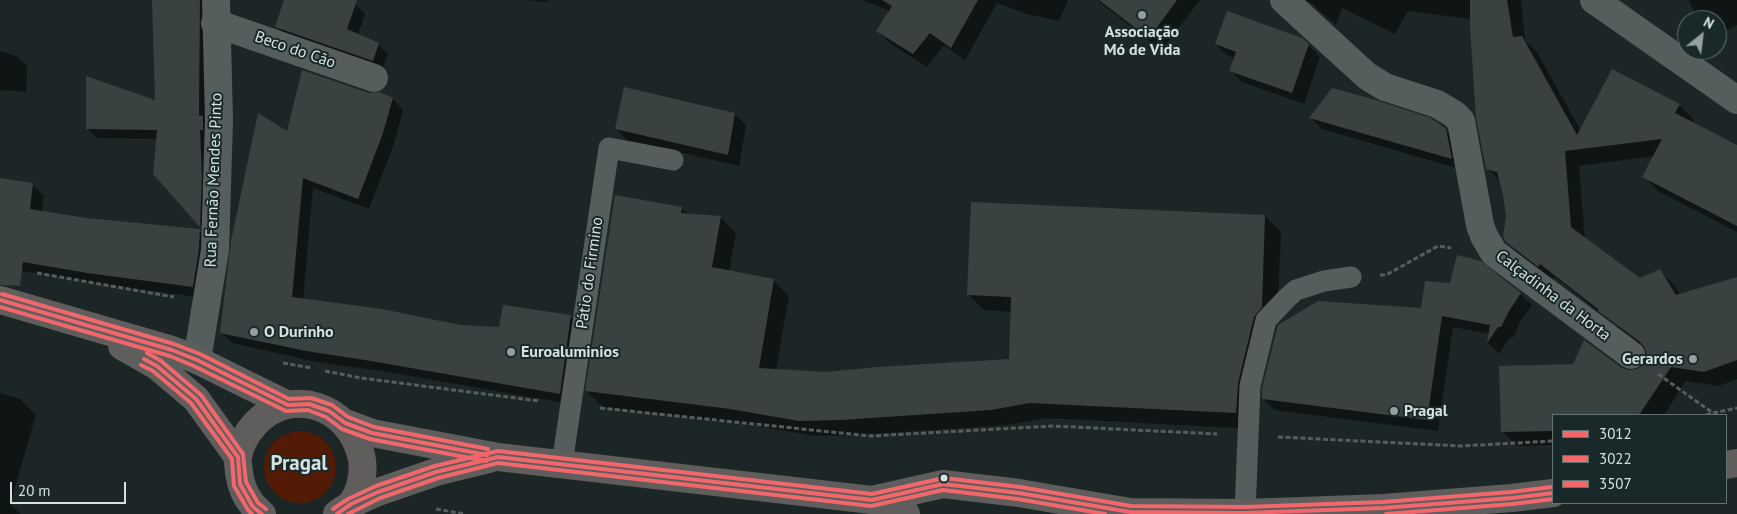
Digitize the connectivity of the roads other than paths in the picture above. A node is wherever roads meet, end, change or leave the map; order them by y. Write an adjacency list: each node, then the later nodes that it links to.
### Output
1 (1284, 0): 10 (street, Calçadinha da Horta)
2 (1594, 0): 5 (street)
3 (216, 11): 4 (street, Beco do Cão); 11 (street, Rua Fernão Mendes Pinto)
4 (374, 78)
5 (1737, 100)
6 (673, 160): 16 (lane, Pátio do Firmino)
7 (1351, 277): 21 (lane)
8 (0, 300): 9 (main road)
9 (86, 326): 11 (main road); 15 (main road)
10 (1631, 355)
11 (197, 360): 12 (main road)
12 (288, 405): 13 (main road); 15 (main road)
13 (346, 423): 14 (main road); 19 (main road)
14 (498, 457): 16 (main road); 19 (main road)
15 (238, 458): 22 (main road)
16 (562, 464): 18 (main road)
17 (1552, 493): 21 (main road)
18 (872, 500): 20 (main road); 23 (main road)
19 (344, 509)
20 (1127, 513): 21 (main road)
21 (1245, 513)
22 (262, 514)
23 (906, 514)

